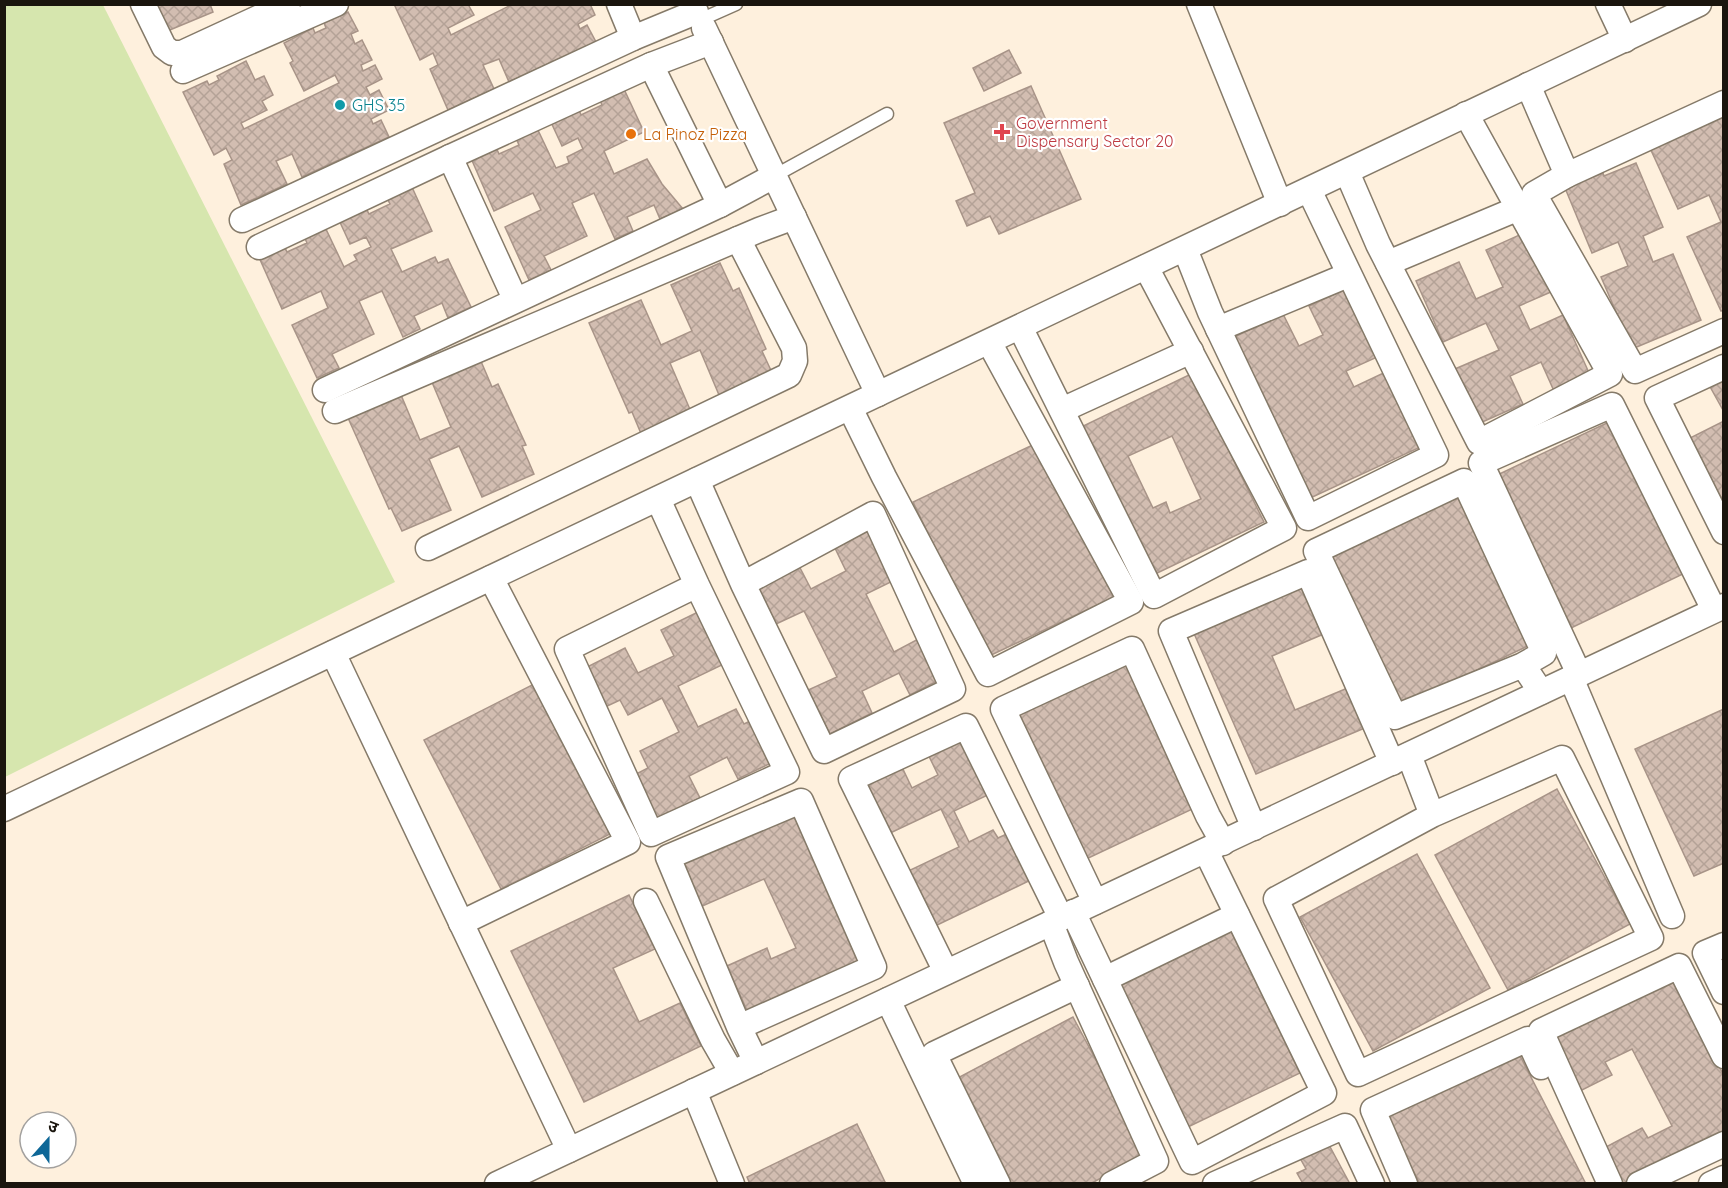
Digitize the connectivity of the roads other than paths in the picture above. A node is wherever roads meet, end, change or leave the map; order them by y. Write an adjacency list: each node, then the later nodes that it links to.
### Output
1 (143, 4): 2 (street)
2 (288, 4)
3 (336, 4): 14 (street)
4 (619, 4): 10 (street)
5 (736, 4): 9 (lane)
6 (1199, 4): 24 (street)
7 (1608, 4): 11 (street)
8 (1700, 4): 11 (street)
9 (696, 12): 10 (street); 12 (street)
10 (633, 38): 28 (street)
11 (1625, 40): 15 (street)
12 (711, 42): 13 (street); 22 (street)
13 (651, 65): 19 (street); 25 (street)
14 (183, 71)
15 (1528, 85): 18 (street); 21 (street)
16 (1724, 103): 21 (street)
17 (887, 114): 22 (lane)
18 (1466, 114): 20 (street); 26 (street)
19 (450, 157): 30 (street); 35 (street)
20 (1347, 172): 23 (street); 32 (street)
21 (1567, 175): 38 (street)
22 (774, 176): 25 (street); 27 (street)
23 (1309, 190): 24 (street); 34 (street)
24 (1280, 204): 31 (street)
25 (720, 205): 35 (street)
26 (1519, 208): 32 (street); 32 (street)
27 (794, 217): 29 (street); 42 (street)
28 (242, 220)
29 (738, 239): 35 (street); 48 (street)
30 (259, 247)
31 (1185, 249): 33 (street); 37 (street)
32 (1388, 263)
33 (1146, 267): 36 (street); 40 (street)
34 (1348, 275): 37 (street); 37 (street)
35 (515, 299)
36 (1020, 327): 39 (street); 44 (street)
37 (1218, 329)
38 (1724, 331)
39 (989, 342): 42 (street); 43 (street)
40 (1191, 351): 44 (street); 44 (street)
41 (1724, 367): 47 (street)
42 (878, 394): 43 (street)
43 (850, 408): 45 (street)
44 (1062, 410)
45 (697, 480): 46 (street); 50 (street)
46 (658, 499): 49 (street); 51 (street)
47 (1724, 532)
48 (428, 548)
49 (491, 578): 53 (street); 66 (street)
50 (743, 584): 50 (street)
51 (697, 585): 51 (street)
52 (1719, 608): 55 (street); 55 (street)
53 (333, 653): 58 (street); 66 (street)
54 (1523, 665): 54 (street); 56 (street)
55 (1575, 676): 56 (street); 65 (street)
56 (1541, 692): 57 (street)
57 (1400, 759): 59 (street); 60 (street); 60 (street)
58 (4, 809)
59 (1432, 816): 59 (street)
60 (1254, 828): 61 (street)
61 (1214, 847): 63 (street); 63 (street); 64 (street)
62 (646, 901): 76 (street)
63 (1070, 914): 68 (street); 68 (street); 69 (street); 70 (street)
64 (1237, 915): 69 (street); 69 (street)
65 (1672, 916)
66 (461, 923): 79 (street)
67 (1724, 945): 71 (street)
68 (946, 972): 72 (street)
69 (1105, 979)
70 (1077, 986): 85 (street); 86 (street)
71 (1724, 992)
72 (888, 1000): 75 (street); 84 (street)
73 (739, 1027): 73 (street); 75 (street)
74 (1724, 1056): 91 (street)
75 (756, 1062): 76 (street)
76 (732, 1073): 77 (street)
77 (694, 1091): 79 (street); 83 (street)
78 (1724, 1144): 92 (street)
79 (569, 1150): 80 (street)
80 (537, 1175): 82 (street)
81 (1724, 1178): 93 (street)
82 (497, 1184)
83 (732, 1184)
84 (976, 1184)
85 (998, 1184)
86 (1112, 1184)
87 (1215, 1184): 88 (street)
88 (1372, 1184)
89 (1405, 1184): 90 (street)
90 (1597, 1184)
91 (1610, 1184)
92 (1639, 1184)
93 (1711, 1184)

